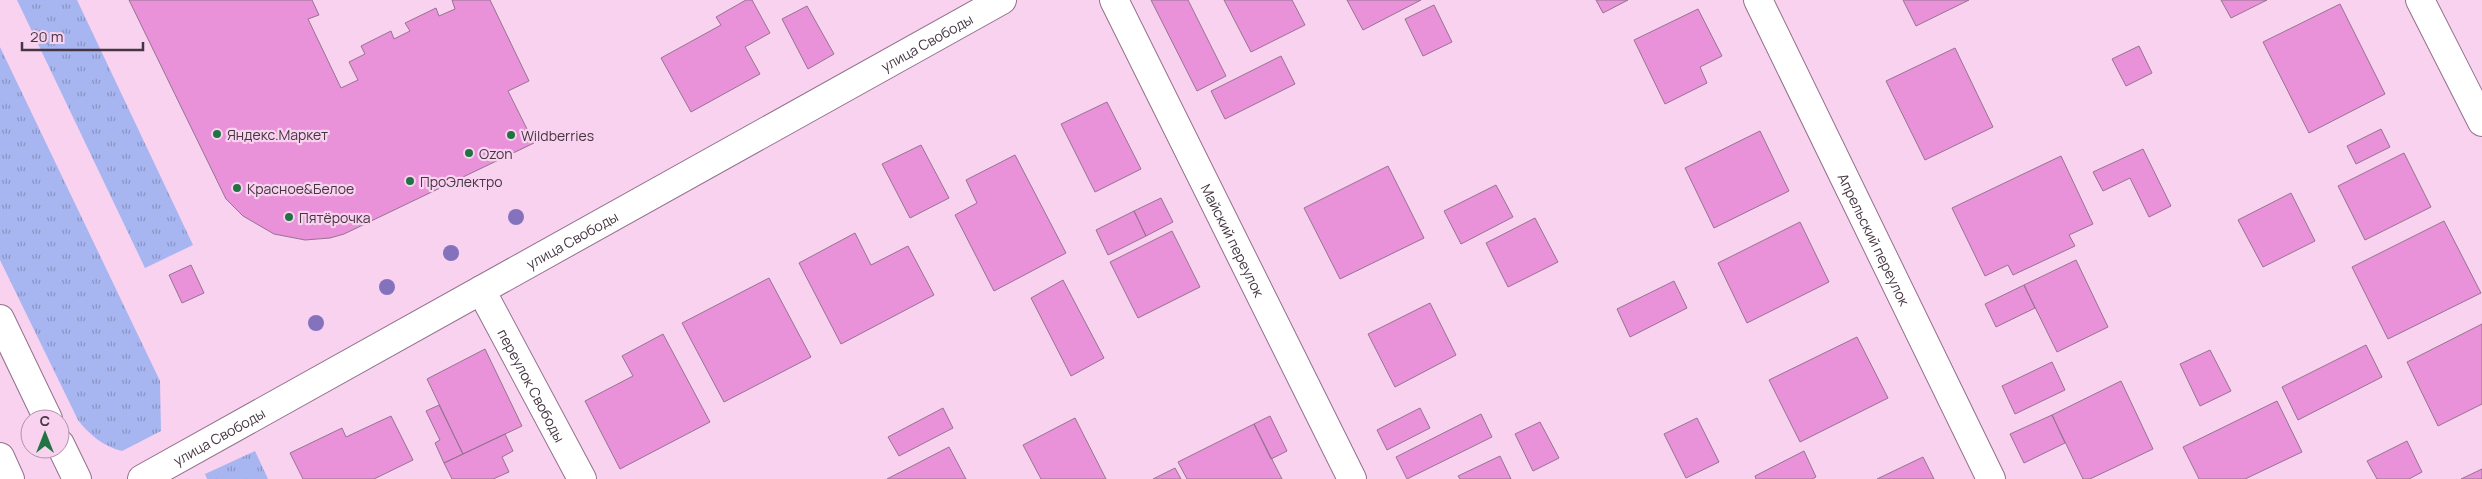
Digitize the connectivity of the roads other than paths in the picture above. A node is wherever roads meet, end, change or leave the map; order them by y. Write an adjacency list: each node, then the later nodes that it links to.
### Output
1 (1002, 0): 6 (street, улица Свободы)
2 (1114, 0): 15 (street, Майский переулок)
3 (1758, 0): 16 (street, Апрельский переулок)
4 (2420, 0): 5 (street)
5 (2482, 122)
6 (482, 290): 13 (street, улица Свободы); 14 (street, переулок Свободы)
7 (0, 319): 8 (street)
8 (43, 409)
9 (0, 458): 11 (street)
10 (67, 459): 12 (street)
11 (10, 479)
12 (77, 479)
13 (142, 479)
14 (582, 479)
15 (1352, 479)
16 (1991, 479)

